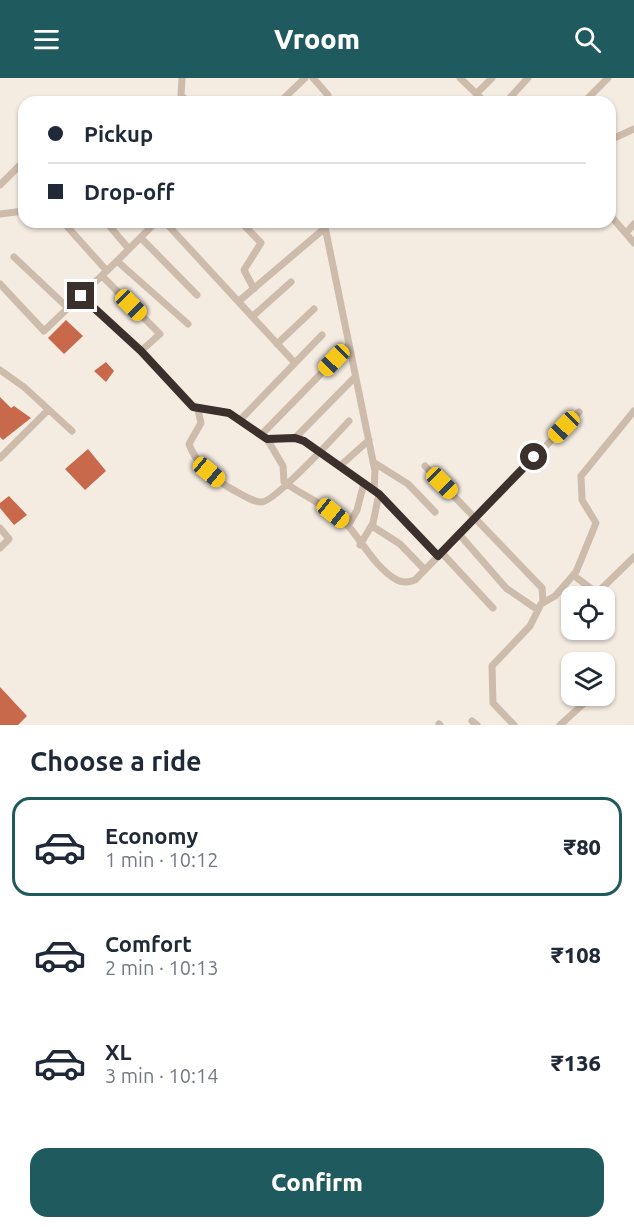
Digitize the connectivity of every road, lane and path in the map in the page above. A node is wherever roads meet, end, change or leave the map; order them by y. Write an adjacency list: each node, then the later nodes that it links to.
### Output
1 (182, 78): 9 (street)
2 (305, 78): 10 (street)
3 (313, 78): 11 (street)
4 (460, 78): 8 (street)
5 (492, 78): 8 (street)
6 (528, 78): 12 (street)
7 (608, 78): 13 (street)
8 (476, 94)
9 (182, 96)
10 (286, 96)
11 (327, 96)
12 (512, 96)
13 (590, 96)
14 (634, 129): 15 (street)
15 (616, 137)
16 (18, 167): 17 (street)
17 (0, 185)
18 (18, 212): 19 (street)
19 (0, 214)
20 (616, 222): 29 (street)
21 (634, 224): 29 (street)
22 (68, 228): 35 (street)
23 (111, 228): 32 (street)
24 (150, 228): 30 (street)
25 (171, 228): 41 (street)
26 (247, 228): 38 (street)
27 (322, 228): 38 (street)
28 (326, 228): 48 (street)
29 (626, 233): 31 (street)
30 (141, 238): 32 (street); 39 (street)
31 (634, 243)
32 (129, 249): 34 (street)
33 (14, 256): 42 (street)
34 (117, 261): 35 (street); 45 (street)
35 (104, 273): 40 (street); 49 (street)
36 (291, 282): 44 (street)
37 (0, 284): 42 (street)
38 (254, 289): 41 (street)
39 (197, 295)
40 (81, 296): 42 (street); 49 (street)
41 (239, 301): 44 (street)
42 (68, 308)
43 (314, 309): 47 (street)
44 (253, 316): 47 (street)
45 (188, 324)
46 (322, 335): 50 (street)
47 (277, 344): 50 (street)
48 (349, 345): 52 (street); 60 (street)
49 (141, 351): 54 (street)
50 (294, 362): 57 (street)
51 (0, 370): 53 (street)
52 (355, 376): 61 (street); 62 (street)
53 (48, 410): 59 (street); 64 (street)
54 (198, 410): 57 (street); 69 (street)
55 (634, 411): 82 (street)
56 (579, 412): 72 (street)
57 (241, 419): 60 (street)
58 (350, 421): 63 (street)
59 (72, 431)
60 (264, 437): 61 (street); 69 (street)
61 (295, 438): 63 (street)
62 (369, 440): 65 (street); 66 (street)
63 (319, 452): 66 (street); 69 (street)
64 (0, 458)
65 (373, 462): 70 (street); 71 (street)
66 (340, 466): 68 (street)
67 (425, 466): 72 (street)
68 (364, 483): 70 (street); 73 (street)
69 (287, 484): 73 (street)
70 (377, 492): 74 (street); 79 (street)
71 (435, 512)
72 (475, 517): 76 (street); 83 (street)
73 (348, 526): 77 (street)
74 (372, 526): 77 (street); 81 (street)
75 (0, 528): 78 (street)
76 (459, 534): 79 (street); 85 (street)
77 (360, 544): 81 (street)
78 (0, 548)
79 (440, 554): 81 (street); 84 (street)
80 (634, 557): 82 (street)
81 (425, 570)
82 (573, 575): 83 (street)
83 (543, 601): 85 (street)
84 (493, 608)
85 (538, 610): 87 (street)
86 (581, 706): 88 (street)
87 (514, 725)
88 (560, 725)

